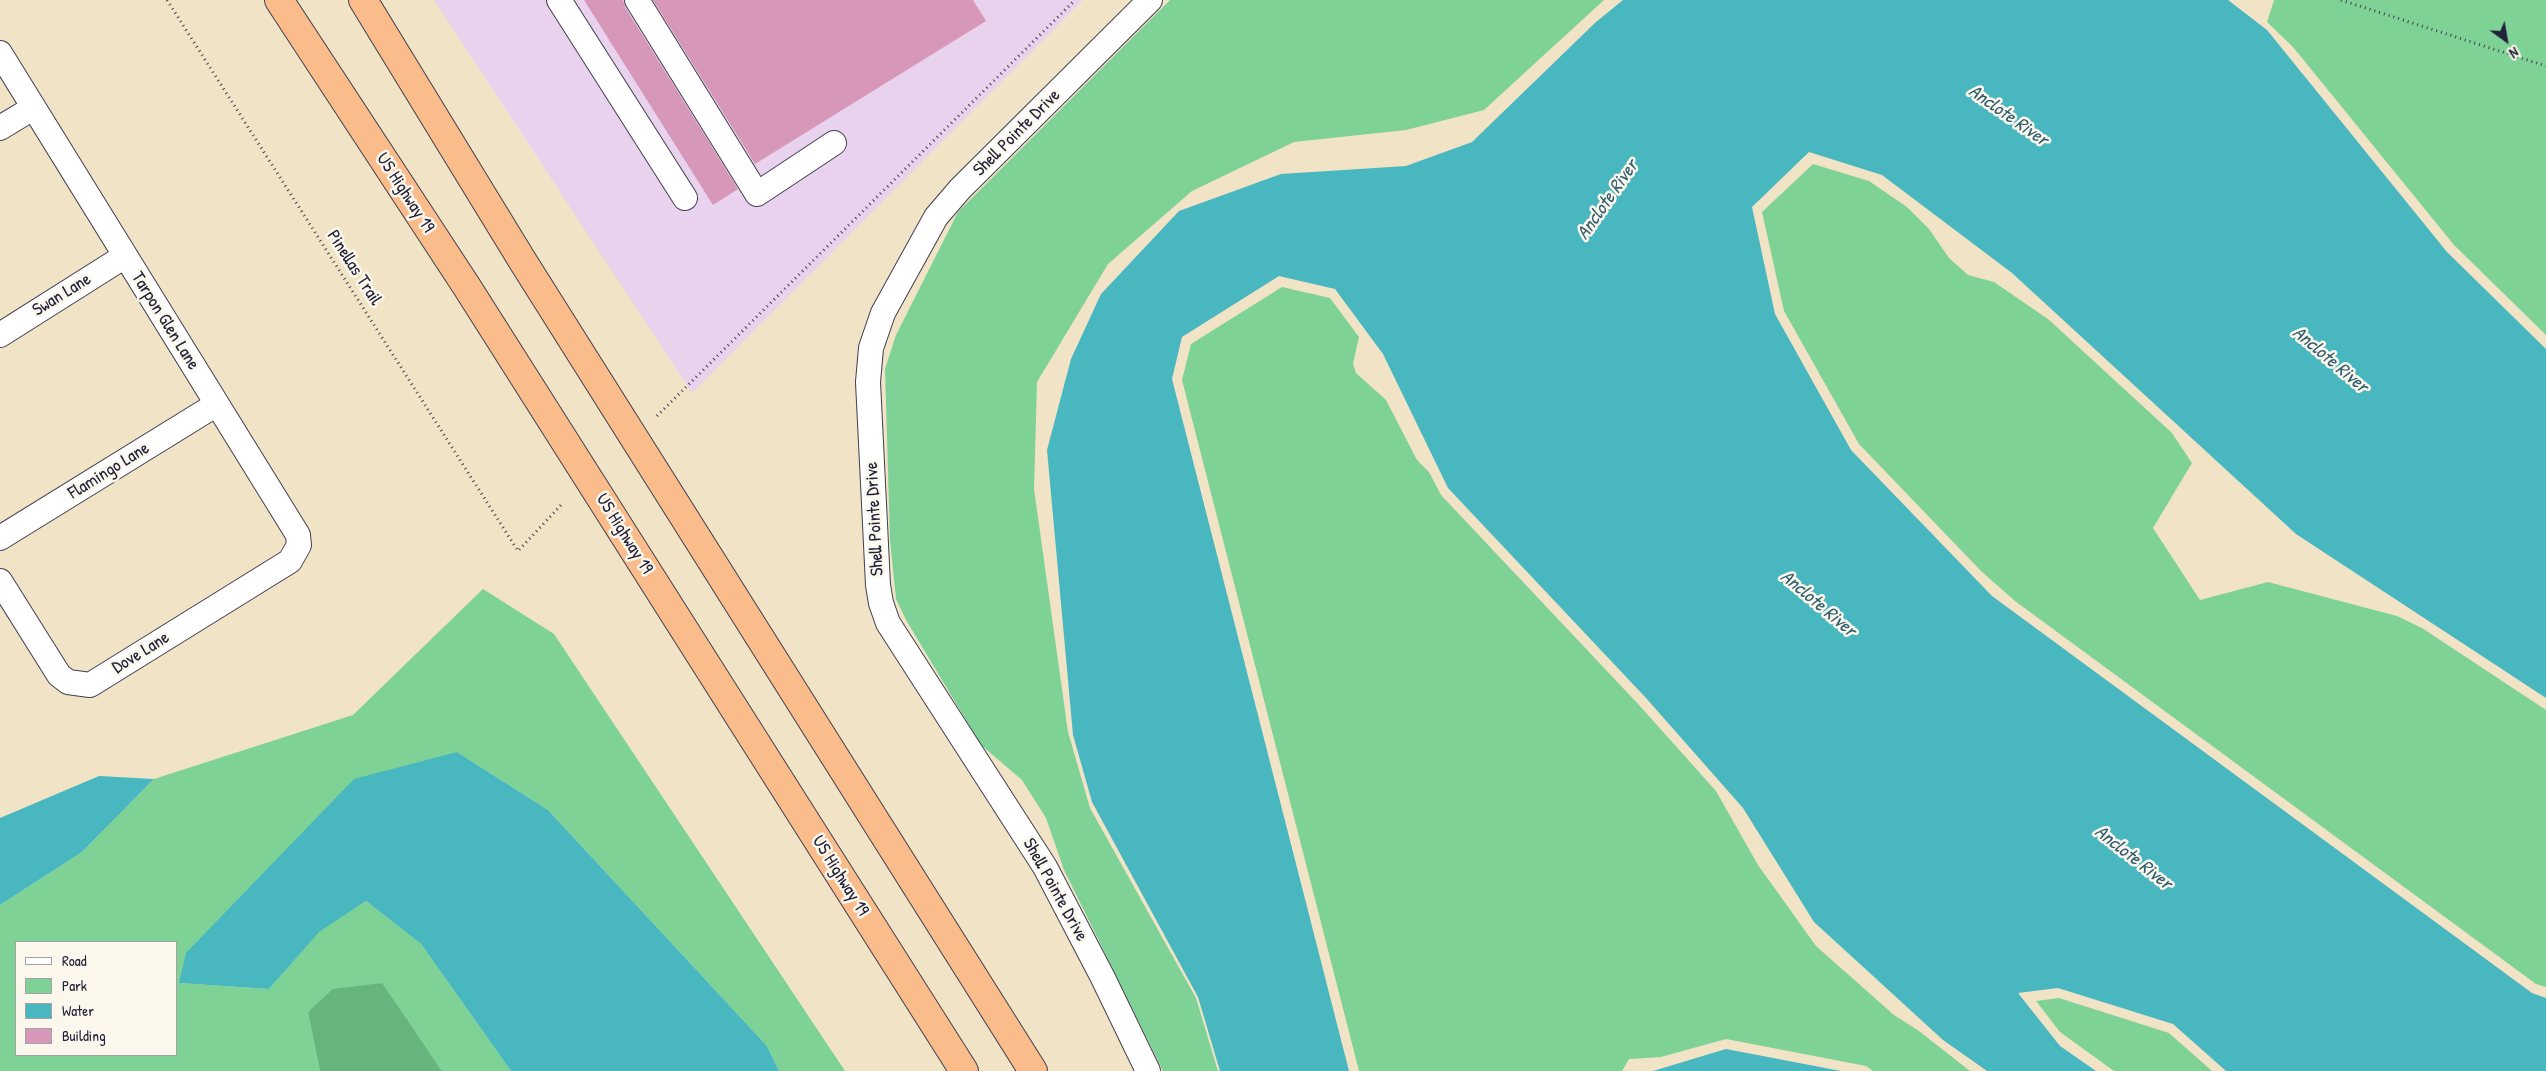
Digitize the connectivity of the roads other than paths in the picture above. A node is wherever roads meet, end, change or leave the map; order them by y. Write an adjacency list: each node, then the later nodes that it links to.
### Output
1 (280, 0): 19 (highway, US Highway 19)
2 (352, 0): 7 (highway)
3 (363, 0): 7 (highway)
4 (559, 0): 12 (street)
5 (637, 0): 11 (street)
6 (1150, 0): 21 (street, Shell Pointe Drive)
7 (392, 47): 20 (highway)
8 (0, 53): 9 (street, Tarpon Glen Lane)
9 (32, 108): 10 (street); 13 (street, Tarpon Glen Lane)
10 (0, 128)
11 (834, 143)
12 (686, 198)
13 (125, 256): 14 (street, Swan Lane); 15 (street, Tarpon Glen Lane)
14 (0, 335)
15 (217, 404): 16 (street, Tarpon Glen Lane); 17 (street, Flamingo Lane)
16 (298, 535): 18 (street, Dove Lane)
17 (0, 538)
18 (0, 581)
19 (964, 1071)
20 (1033, 1071)
21 (1148, 1071)

